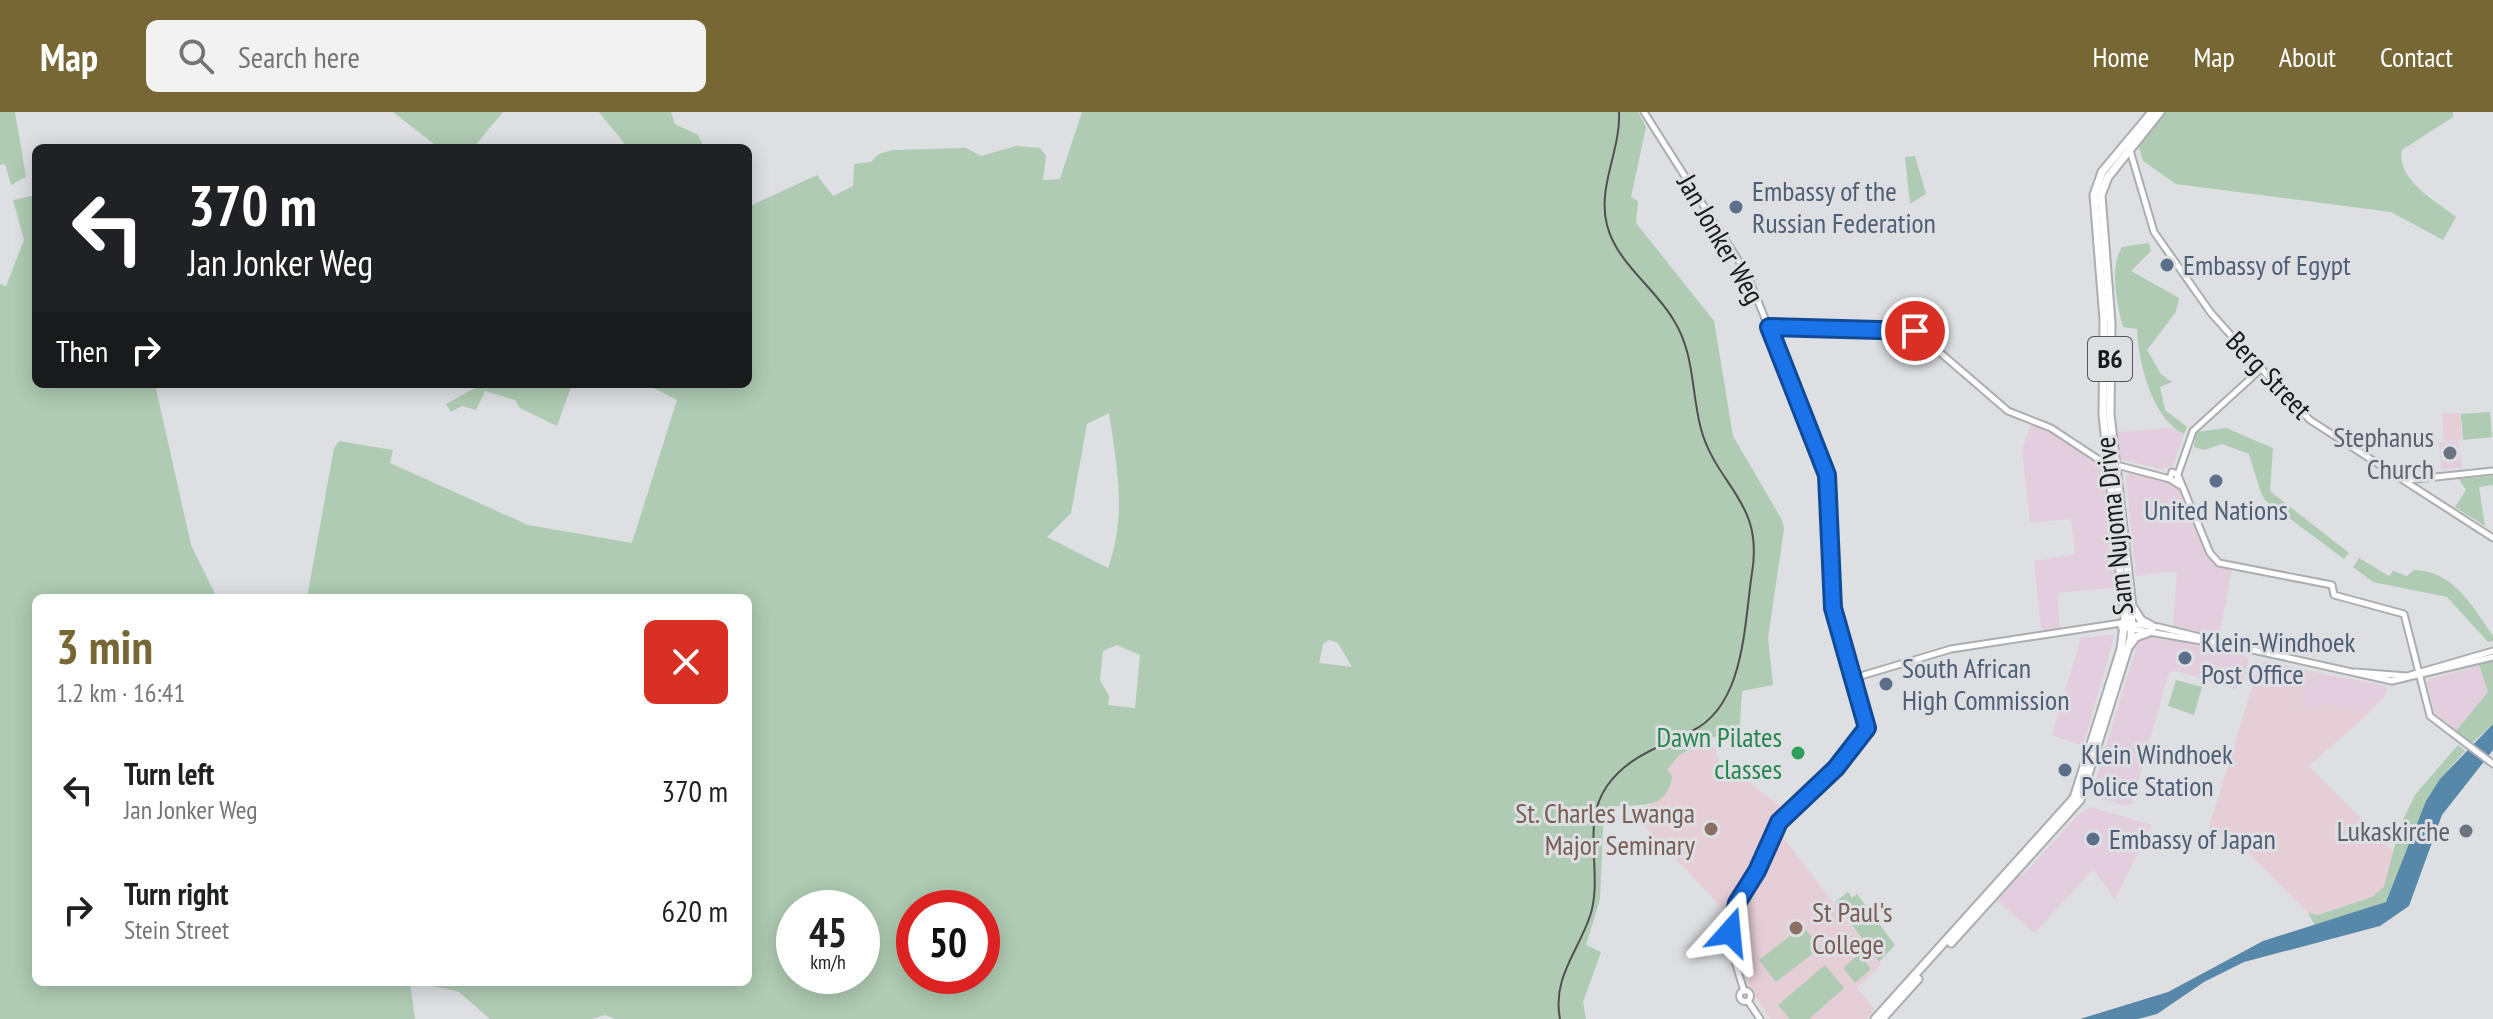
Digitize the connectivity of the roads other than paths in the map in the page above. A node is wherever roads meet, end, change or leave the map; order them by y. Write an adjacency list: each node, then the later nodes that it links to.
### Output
1 (1644, 112): 5 (street, Jan Jonker Weg)
2 (2152, 112): 4 (highway, Sam Nujoma Drive / B6)
3 (2160, 112): 4 (highway, Sam Nujoma Drive / B6)
4 (2129, 146): 6 (street, Berg Street); 7 (highway, Sam Nujoma Drive / B6)
5 (1769, 327): 7 (street); 18 (street, Jan Jonker Weg)
6 (2262, 368): 9 (street); 10 (street, Berg Street)
7 (2111, 464): 9 (street); 12 (highway, Sam Nujoma Drive / B6); 13 (highway, Sam Nujoma Drive / B6)
8 (2493, 471): 10 (street)
9 (2174, 476): 17 (street)
10 (2406, 480): 11 (street, Berg Street)
11 (2493, 538)
12 (2132, 607): 13 (highway, Sam Nujoma Drive / B6); 14 (highway)
13 (2126, 626): 14 (street); 15 (highway, Sam Nujoma Drive / B6); 18 (street); 21 (highway, Sam Nujoma Drive / B6)
14 (2152, 628): 15 (highway); 17 (street)
15 (2127, 650): 22 (highway, Sam Nujoma Drive / B6)
16 (2493, 654): 17 (street)
17 (2422, 674): 19 (street)
18 (1854, 678): 20 (street, Jan Jonker Weg)
19 (2490, 762)
20 (1760, 1019)
21 (1875, 1019)
22 (1882, 1019)

